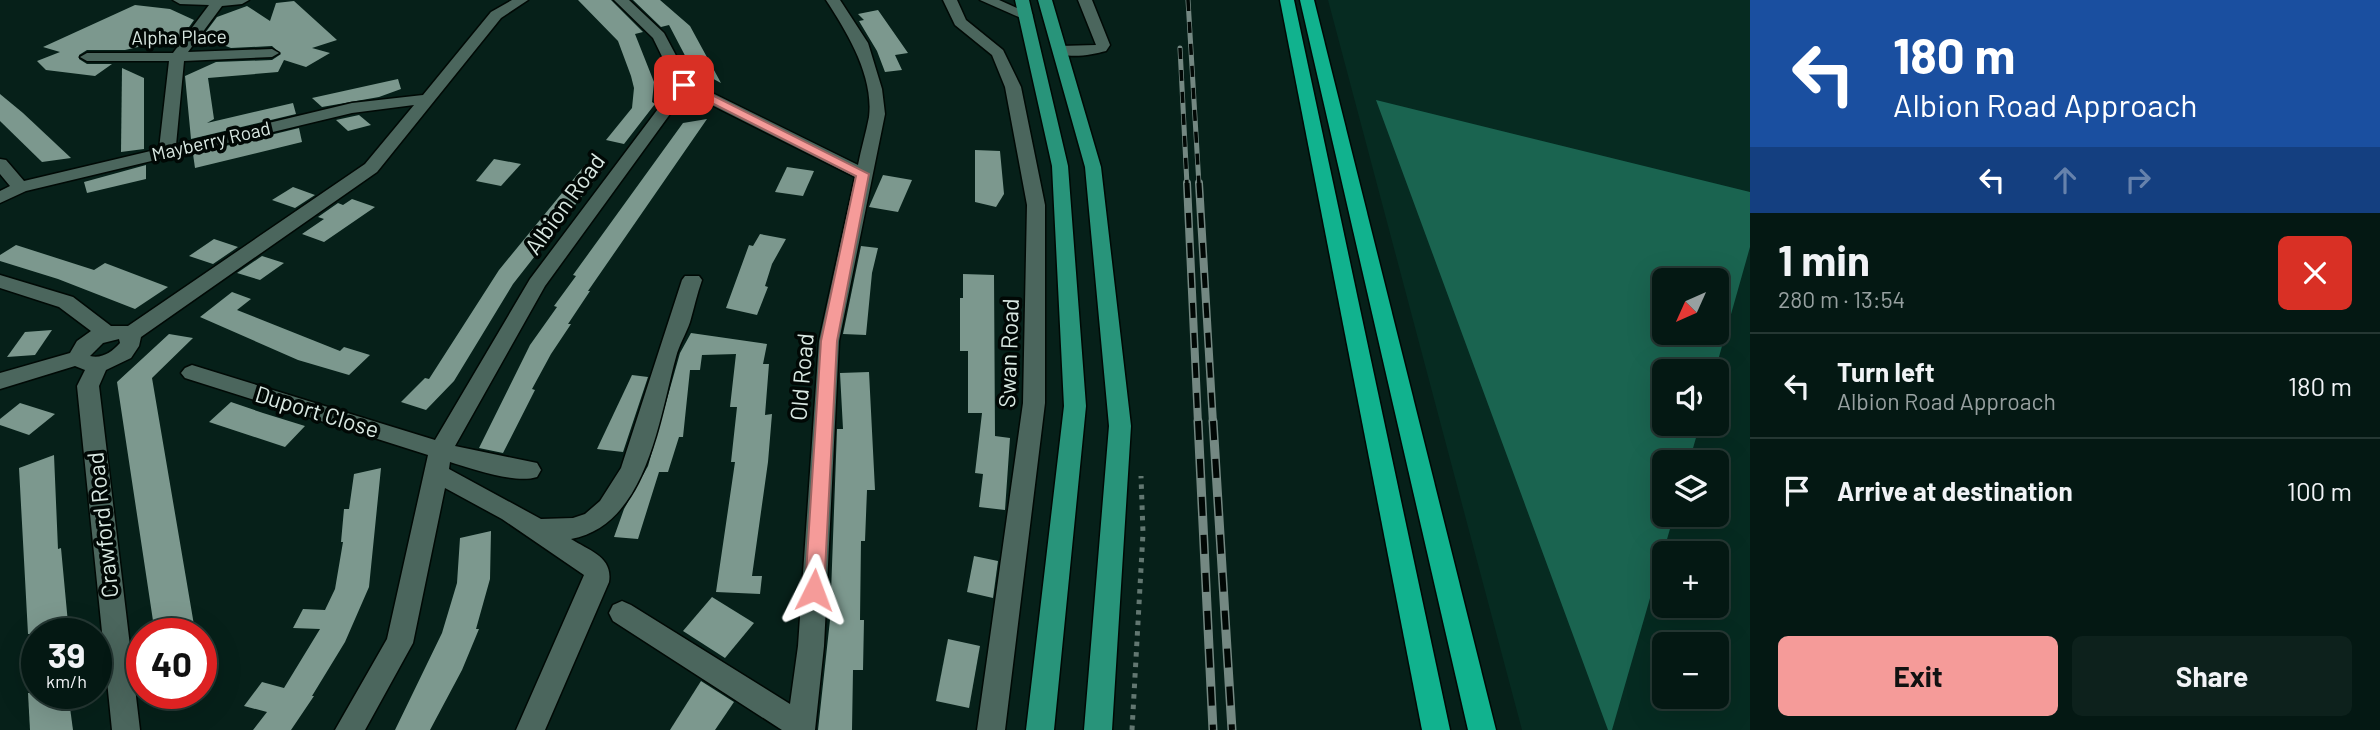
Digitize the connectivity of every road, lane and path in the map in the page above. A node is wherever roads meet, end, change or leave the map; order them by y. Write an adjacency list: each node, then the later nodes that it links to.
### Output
1 (180, 0): 12 (street)
2 (242, 0): 12 (street)
3 (521, 0): 19 (street)
4 (621, 0): 18 (street)
5 (833, 0): 22 (street, Old Road)
6 (950, 0): 40 (street, Swan Road)
7 (987, 0): 13 (street)
8 (1045, 0): 14 (main road)
9 (1085, 0): 14 (street)
10 (1287, 0): 43 (highway)
11 (1307, 0): 44 (highway)
12 (218, 2): 17 (street)
13 (1024, 7): 41 (main road)
14 (1060, 50): 42 (main road)
15 (272, 53): 17 (street, Alpha Place)
16 (87, 57): 17 (street, Alpha Place)
17 (177, 57): 20 (street)
18 (684, 85): 22 (street); 32 (street, Albion Road)
19 (425, 99): 20 (street, Mayberry Road); 28 (street)
20 (167, 152): 23 (street, Mayberry Road)
21 (0, 164): 23 (street)
22 (863, 174): 36 (street, Old Road)
23 (20, 187): 24 (street, Mayberry Road)
24 (0, 198)
25 (692, 280): 34 (street)
26 (0, 281): 27 (street)
27 (107, 333): 28 (street); 29 (street)
28 (129, 335): 29 (street)
29 (89, 361): 31 (street); 37 (street, Crawford Road)
30 (192, 373): 32 (street, Duport Close)
31 (0, 381)
32 (439, 462): 33 (street); 34 (street); 38 (street, Albion Road)
33 (529, 470)
34 (536, 529): 39 (street)
35 (622, 613): 36 (street)
36 (801, 727)
37 (126, 730)
38 (349, 730)
39 (530, 730)
40 (991, 730)
41 (1040, 730)
42 (1098, 730)
43 (1436, 730)
44 (1482, 730)

